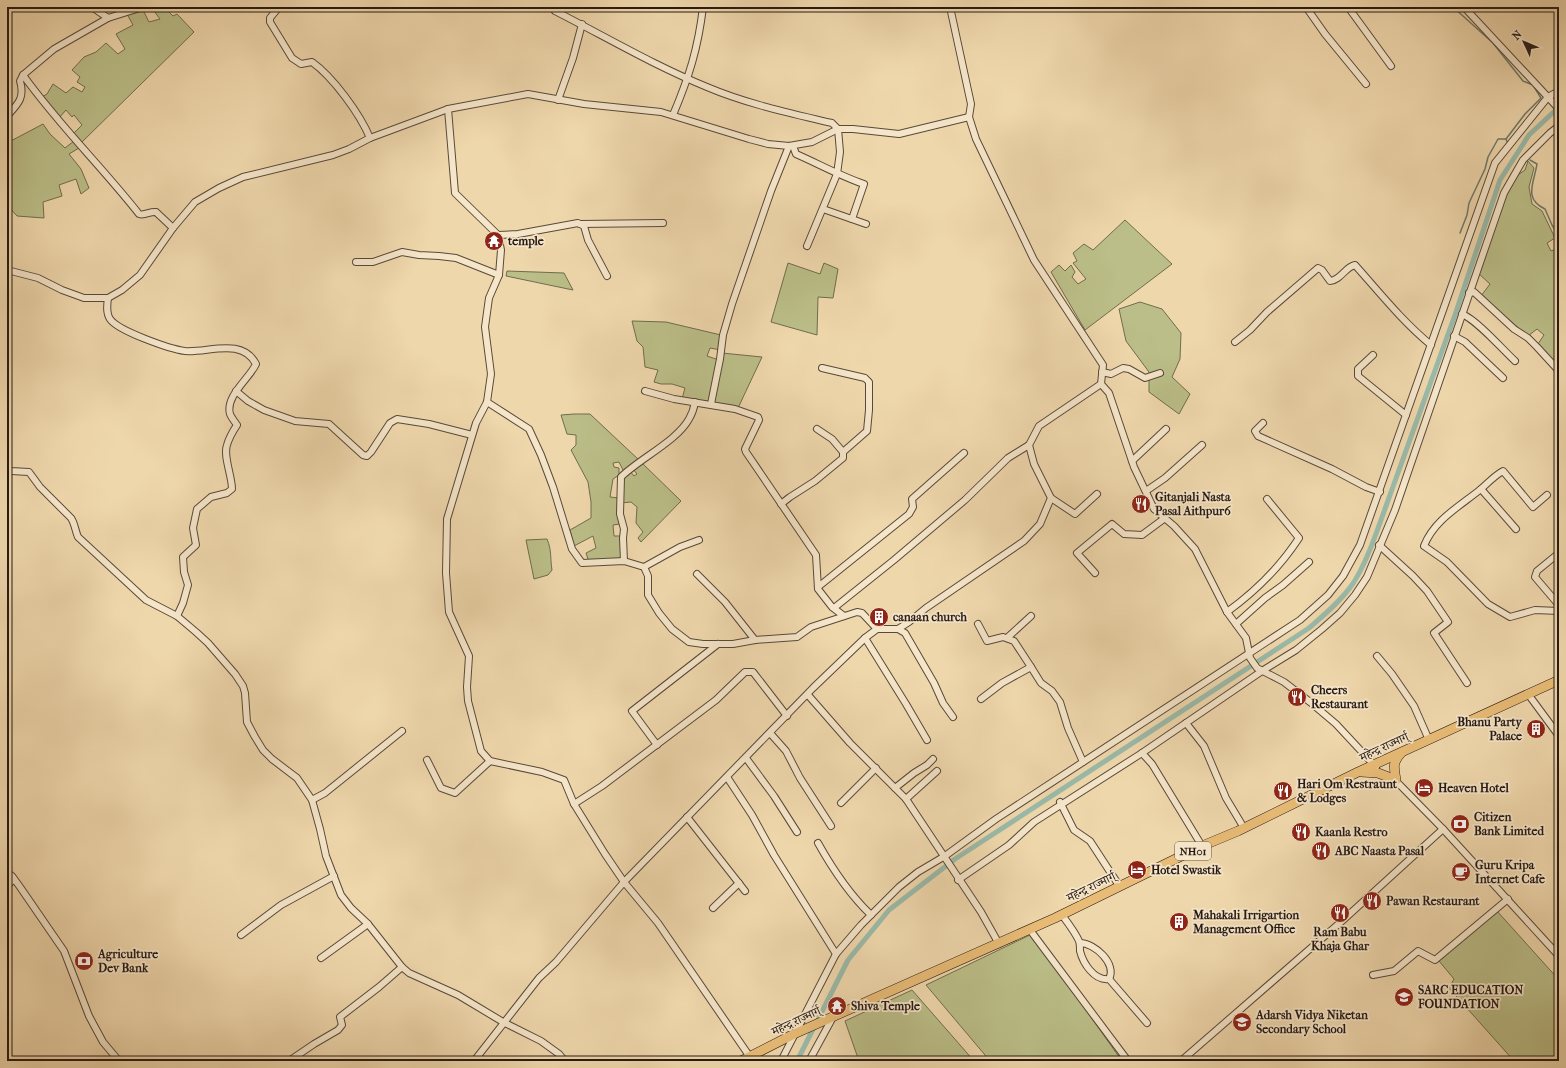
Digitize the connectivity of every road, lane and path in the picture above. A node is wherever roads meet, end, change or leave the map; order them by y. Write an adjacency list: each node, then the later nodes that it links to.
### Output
1 (92, 7): 10 (street)
2 (143, 7): 10 (street)
3 (279, 7): 26 (street)
4 (552, 7): 11 (street)
5 (703, 7): 14 (street)
6 (950, 7): 23 (street)
7 (1306, 7): 15 (street)
8 (1348, 7): 12 (street)
9 (1464, 7): 17 (street)
10 (108, 18): 13 (street)
11 (582, 24): 14 (street); 18 (street)
12 (1391, 66)
13 (23, 75): 22 (street); 34 (street)
14 (688, 79): 21 (street); 25 (street)
15 (1366, 84)
16 (1559, 91): 17 (street)
17 (1549, 97): 19 (street); 46 (street)
18 (558, 100): 20 (street); 21 (street)
19 (1559, 108)
20 (448, 109): 26 (street); 35 (street)
21 (673, 115): 27 (street)
22 (7, 116)
23 (969, 117): 25 (street); 51 (street)
24 (1559, 126): 41 (street)
25 (838, 129): 27 (street); 28 (street)
26 (370, 138): 34 (street)
27 (791, 146): 28 (street); 59 (street)
28 (837, 174): 29 (street); 30 (street)
29 (822, 209): 30 (street); 36 (street)
30 (852, 219): 33 (street)
31 (663, 223): 32 (street)
32 (580, 224): 35 (street); 40 (street)
33 (866, 224)
34 (173, 228): 42 (street)
35 (498, 235): 39 (street)
36 (807, 246)
37 (356, 262): 39 (street)
38 (7, 270): 42 (street)
39 (499, 275): 57 (street)
40 (607, 276)
41 (1469, 293): 43 (street); 50 (street)
42 (108, 298): 55 (street)
43 (1462, 314): 44 (street); 48 (street)
44 (1454, 336): 53 (street); 82 (street)
45 (1235, 342): 46 (street)
46 (1431, 345): 60 (street)
47 (1373, 355): 60 (street)
48 (1515, 361)
49 (822, 368): 67 (street)
50 (1559, 371)
51 (1102, 372): 52 (street); 54 (street)
52 (1160, 373)
53 (1503, 378)
54 (1100, 384): 65 (street); 69 (street)
55 (236, 391): 64 (street); 93 (street)
56 (645, 391): 58 (street)
57 (487, 402): 64 (street); 84 (street)
58 (695, 402): 59 (street); 84 (street)
59 (711, 404): 78 (street)
60 (1406, 416): 73 (street)
61 (1263, 423): 73 (street)
62 (816, 429): 67 (street)
63 (1166, 429): 69 (street)
64 (472, 435): 127 (street)
65 (1029, 445): 76 (street); 90 (street)
66 (1202, 445): 72 (street)
67 (843, 452): 78 (street)
68 (964, 453): 89 (street)
69 (1132, 461): 72 (street)
70 (7, 469): 93 (street)
71 (1482, 488): 75 (street); 80 (street); 91 (street)
72 (1146, 491): 79 (street)
73 (1380, 492): 104 (street)
74 (1097, 494): 76 (street)
75 (1547, 495)
76 (1051, 498): 99 (street)
77 (1267, 499): 92 (street)
78 (781, 504): 89 (street)
79 (1164, 518): 87 (street); 92 (street)
80 (1516, 529)
81 (699, 540): 86 (street)
82 (1379, 545): 107 (street); 109 (street)
83 (1559, 553): 91 (street)
84 (624, 561): 86 (street)
85 (1309, 562): 97 (street)
86 (644, 567): 103 (street)
87 (1095, 573)
88 (697, 574): 102 (street)
89 (818, 586): 90 (street)
90 (834, 608): 94 (street)
91 (1558, 611)
92 (1227, 612): 97 (street)
93 (177, 616): 137 (street)
94 (844, 616): 98 (street); 102 (street)
95 (1031, 616): 101 (street)
96 (978, 624): 101 (street)
97 (1236, 624): 104 (street)
98 (877, 629): 99 (street); 100 (street)
99 (898, 629): 114 (street)
100 (865, 638): 111 (street); 119 (street)
101 (1007, 638): 106 (street)
102 (755, 640): 103 (street)
103 (718, 644): 121 (street)
104 (1250, 653): 107 (street); 128 (street)
105 (1378, 656): 120 (street)
106 (1031, 667): 112 (street); 128 (street)
107 (1259, 669): 115 (street); 129 (street)
108 (1559, 680): 110 (highway, महेन्द्र राज्मार्ग् / NH01)
109 (1467, 683)
110 (1528, 694): 118 (street); 120 (highway, महेन्द्र राज्मार्ग् / NH01)
111 (808, 695): 113 (street); 130 (street)
112 (981, 699)
113 (787, 716): 117 (street); 121 (street)
114 (953, 717)
115 (1186, 723): 123 (street); 143 (street)
116 (402, 731): 137 (street)
117 (770, 733): 124 (street); 142 (street)
118 (1559, 736)
119 (927, 740)
120 (1429, 740): 122 (highway, महेन्द्र राज्मार्ग् / NH01)
121 (657, 745): 139 (street)
122 (1402, 752): 129 (highway, महेन्द्र राज्मार्ग् / NH01); 134 (highway)
123 (1142, 753): 140 (street); 147 (street)
124 (746, 758): 133 (street); 145 (street)
125 (933, 759): 135 (street)
126 (427, 760): 127 (street)
127 (490, 761): 139 (street)
128 (1083, 762): 148 (street)
129 (1374, 765): 132 (highway, महेन्द्र राज्मार्ग् / NH01); 134 (street)
130 (876, 768): 135 (street); 138 (street)
131 (937, 771): 136 (street)
132 (1358, 772): 134 (highway); 143 (highway, महेन्द्र राज्मार्ग् / NH01)
133 (727, 777): 141 (street); 167 (street)
134 (1396, 780): 144 (street)
135 (895, 788): 136 (street)
136 (906, 799): 148 (street)
137 (312, 800): 150 (street)
138 (841, 803)
139 (574, 804): 153 (street)
140 (1061, 804): 152 (street); 156 (street)
141 (687, 817): 153 (street); 154 (street)
142 (831, 826)
143 (1244, 828): 147 (highway, महेन्द्र राज्मार्ग् / NH01)
144 (1443, 829): 158 (street); 186 (street)
145 (796, 832)
146 (818, 842): 160 (street)
147 (1202, 846): 156 (highway, महेन्द्र राज्मार्ग् / NH01)
148 (946, 858): 152 (street); 160 (street)
149 (7, 872): 151 (street)
150 (334, 876): 162 (street); 164 (street)
151 (14, 879): 155 (street); 178 (street)
152 (958, 880): 166 (street)
153 (624, 882): 174 (street); 177 (street)
154 (739, 883): 157 (street); 159 (street)
155 (7, 886)
156 (1120, 887): 161 (highway, महेन्द्र राज्मार्ग् / NH01)
157 (745, 891)
158 (1508, 899): 168 (street); 171 (street)
159 (713, 908)
160 (871, 915): 167 (street)
161 (1062, 915): 163 (highway, महेन्द्र राज्मार्ग् / NH01); 165 (street)
162 (368, 924): 169 (street); 170 (street)
163 (1030, 930): 166 (highway, महेन्द्र राज्मार्ग् / NH01); 185 (street)
164 (241, 935)
165 (1080, 943): 172 (street); 172 (street)
166 (999, 944): 173 (highway, महेन्द्र राज्मार्ग् / NH01)
167 (836, 954): 176 (street)
168 (1559, 956)
169 (322, 958)
170 (402, 967): 174 (street); 179 (street)
171 (1373, 975)
172 (1109, 979): 175 (street)
173 (830, 1019): 176 (highway, महेन्द्र राज्मार्ग् / NH01); 184 (street)
174 (503, 1022): 180 (street); 181 (street)
175 (1147, 1023)
176 (798, 1033): 177 (highway, महेन्द्र राज्मार्ग् / NH01); 183 (street)
177 (750, 1057): 182 (highway, महेन्द्र राज्मार्ग् / NH01)
178 (119, 1061)
179 (289, 1061)
180 (474, 1061)
181 (565, 1061)
182 (741, 1061)
183 (781, 1061)
184 (809, 1061)
185 (1128, 1061)
186 (1181, 1061)

